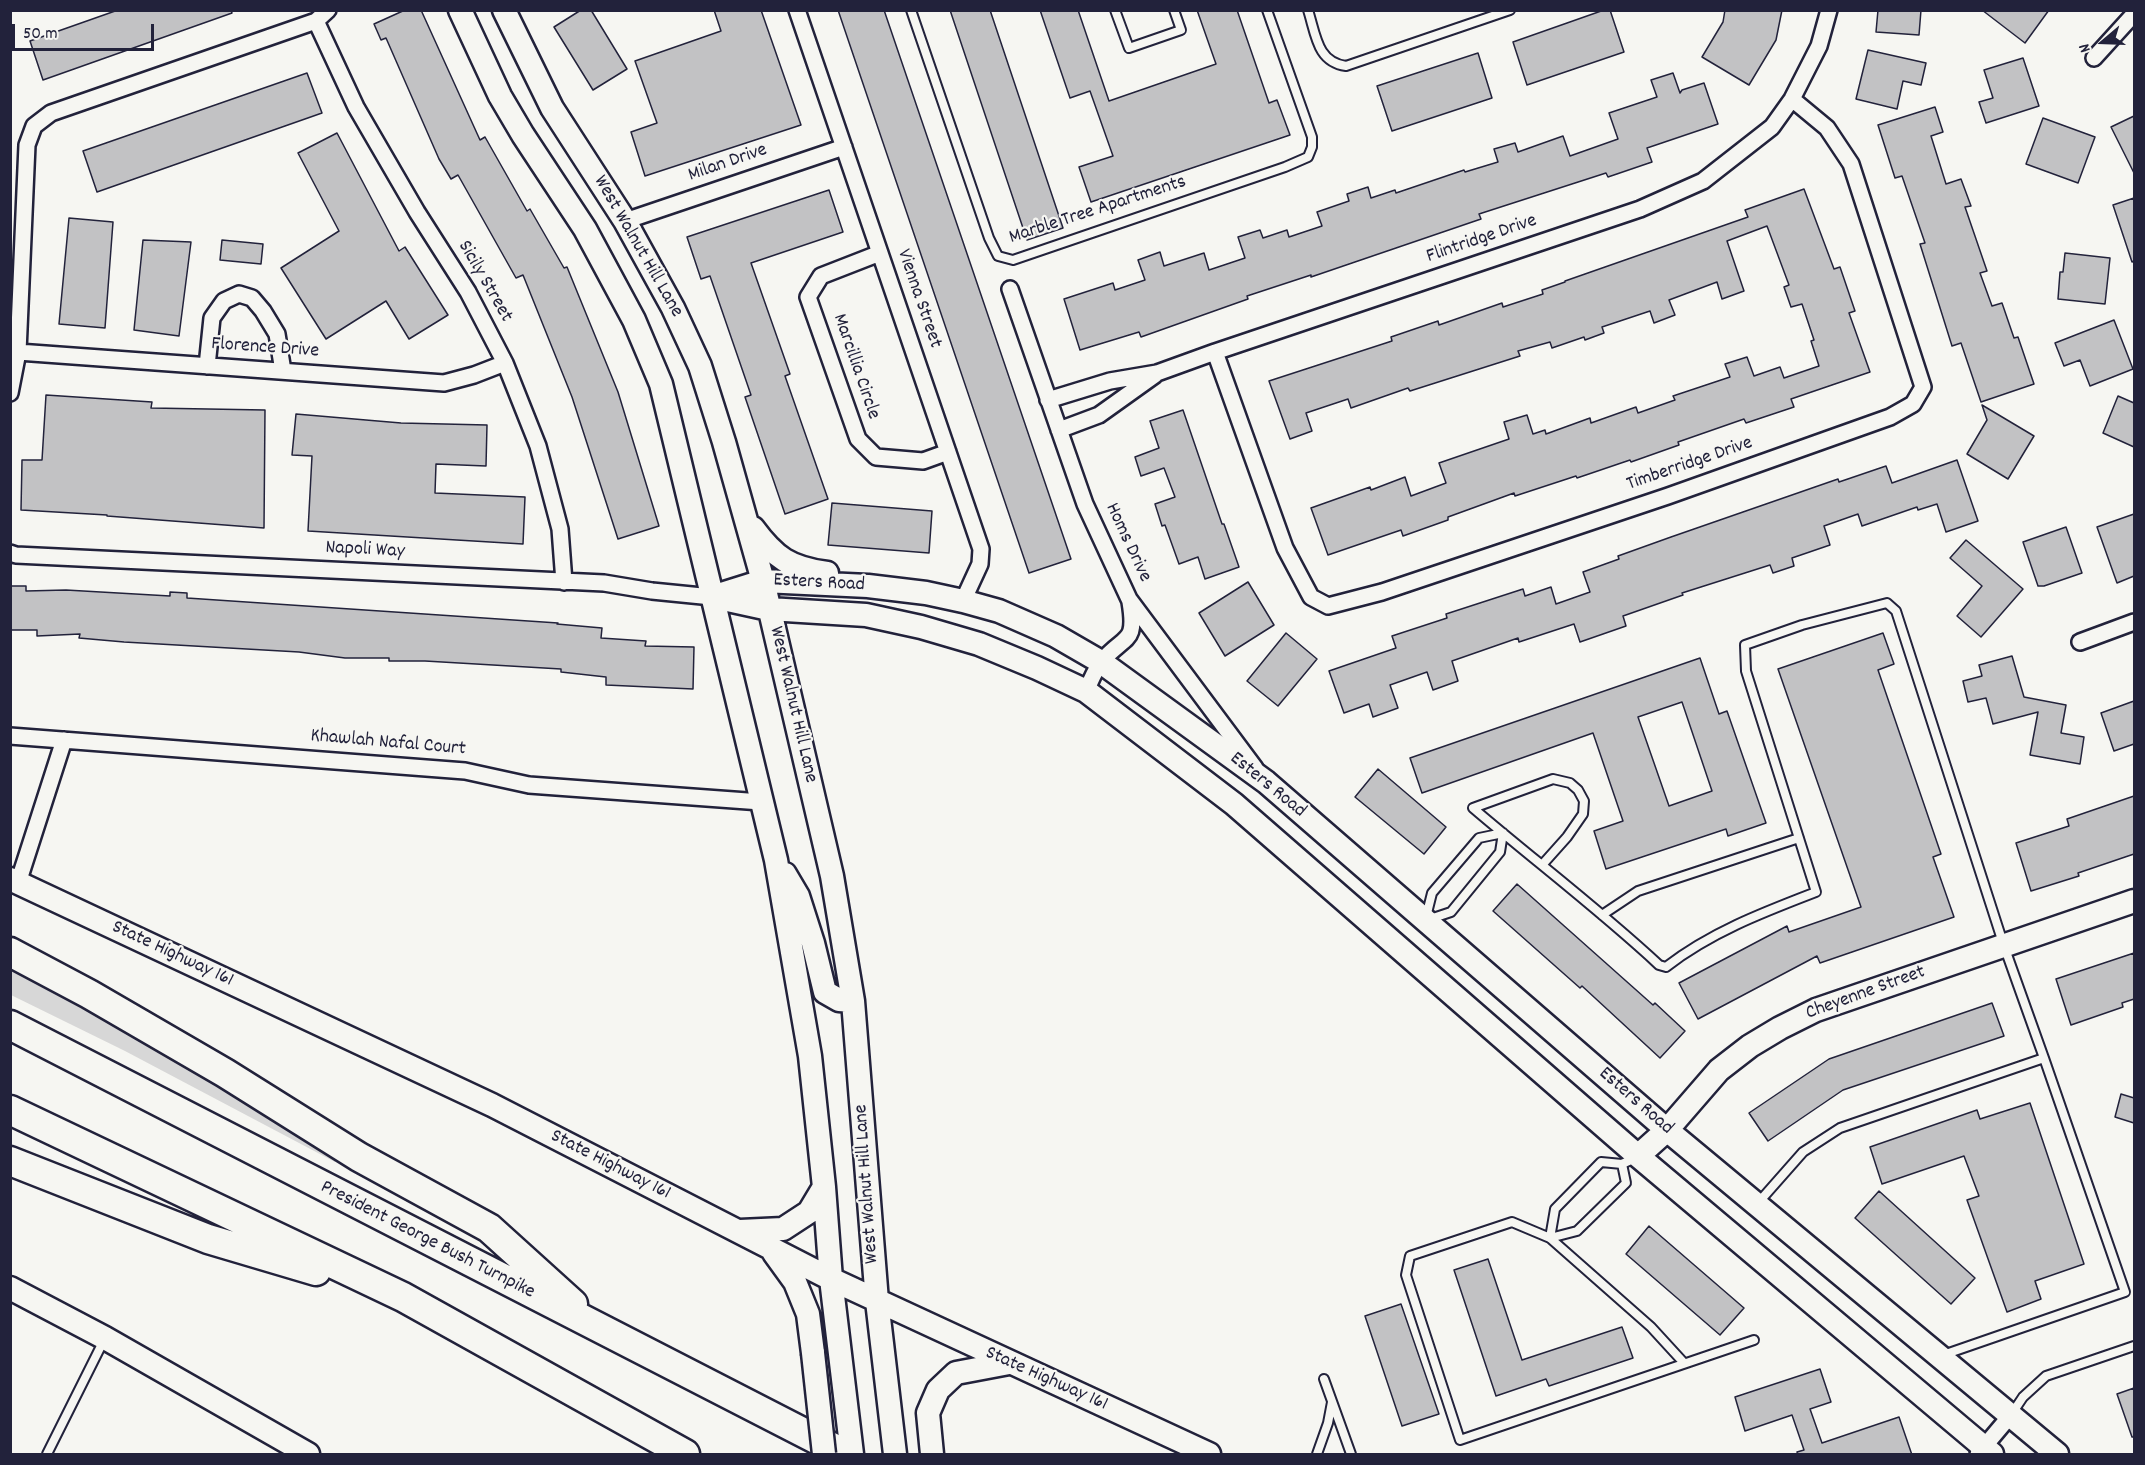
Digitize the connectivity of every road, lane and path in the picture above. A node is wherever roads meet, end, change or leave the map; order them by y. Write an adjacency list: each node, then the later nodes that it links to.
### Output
1 (460, 10): 34 (main road, West Walnut Hill Lane)
2 (504, 10): 16 (main road, West Walnut Hill Lane)
3 (797, 10): 15 (street, Vienna Street)
4 (911, 10): 7 (lane, Marble Tree Apartments)
5 (1115, 10): 6 (lane)
6 (1174, 10)
7 (1267, 10)
8 (1308, 10): 9 (lane)
9 (1510, 10)
10 (1828, 10): 14 (street)
11 (2134, 14): 13 (street)
12 (322, 16): 19 (street); 21 (street, Sicily Street)
13 (2094, 58)
14 (1792, 99): 20 (street, Flintridge Drive); 20 (street, Timberridge Drive)
15 (844, 147): 16 (street, Milan Drive); 17 (street, Vienna Street)
16 (625, 221): 29 (main road, West Walnut Hill Lane)
17 (880, 253): 28 (street, Vienna Street); 28 (street, Marcillia Circle)
18 (1010, 289): 26 (street, Homs Drive)
19 (18, 352): 22 (street, Florence Drive); 25 (street)
20 (1215, 352): 24 (street, Flintridge Drive)
21 (505, 363): 23 (street, Florence Drive); 32 (street, Sicily Street)
22 (207, 366): 23 (street, Florence Drive); 23 (street)
23 (283, 371)
24 (1157, 373): 26 (street, Flintridge Drive); 27 (street, Flintridge Drive)
25 (10, 393)
26 (1048, 400): 27 (street, Homs Drive)
27 (1059, 430): 35 (street, Homs Drive)
28 (948, 452): 36 (street, Vienna Street)
29 (745, 517): 31 (main road, West Walnut Hill Lane); 33 (main road)
30 (13, 554): 32 (street, Napoli Way)
31 (763, 581): 33 (main road, Esters Road); 34 (main road, Esters Road); 37 (main road, West Walnut Hill Lane)
32 (564, 582): 34 (street, Napoli Way)
33 (907, 591): 36 (main road, Esters Road)
34 (712, 597): 37 (main road, Esters Road); 45 (main road, West Walnut Hill Lane)
35 (1129, 599): 40 (street); 44 (street, Homs Drive)
36 (963, 601): 40 (main road, Esters Road)
37 (769, 609): 41 (main road, Esters Road); 57 (main road, West Walnut Hill Lane)
38 (2134, 622): 39 (street)
39 (2079, 642)
40 (1101, 662): 41 (street); 44 (main road, Esters Road)
41 (1086, 691): 55 (main road, Esters Road)
42 (10, 736): 43 (street, Khawlah Nafal Court)
43 (64, 740): 45 (street, Khawlah Nafal Court); 50 (street)
44 (1266, 782): 53 (main road, Esters Road)
45 (761, 802): 48 (main road, West Walnut Hill Lane)
46 (1503, 833): 49 (lane); 49 (lane); 53 (lane); 53 (lane)
47 (1799, 838): 52 (lane); 52 (lane); 54 (lane)
48 (776, 860): 57 (main road); 64 (main road, West Walnut Hill Lane)
49 (1542, 866): 52 (lane)
50 (14, 881): 66 (main road, State Highway 161)
51 (2134, 901): 54 (main road, Cheyenne Street)
52 (1602, 915)
53 (1425, 920): 55 (main road); 61 (main road, Esters Road)
54 (2004, 946): 59 (lane); 61 (main road, Cheyenne Street)
55 (1401, 949): 62 (main road, Esters Road)
56 (10, 952): 73 (highway)
57 (853, 1001): 72 (main road, West Walnut Hill Lane)
58 (10, 1025): 73 (highway, President George Bush Turnpike)
59 (2044, 1058): 65 (lane); 77 (lane)
60 (10, 1110): 71 (highway)
61 (1667, 1130): 62 (main road, Cheyenne Street); 65 (main road, Esters Road)
62 (1630, 1160): 67 (lane); 67 (lane); 83 (main road, Esters Road)
63 (10, 1161): 71 (highway)
64 (824, 1187): 66 (main road); 69 (main road, West Walnut Hill Lane)
65 (1756, 1205): 77 (main road, Esters Road)
66 (737, 1231): 68 (main road, State Highway 161)
67 (1550, 1238): 79 (lane); 79 (lane)
68 (769, 1247): 69 (main road, State Highway 161); 87 (main road, bridge)
69 (831, 1279): 72 (main road, State Highway 161); 89 (main road, West Walnut Hill Lane)
70 (10, 1288): 74 (main road)
71 (403, 1297): 86 (highway)
72 (877, 1301): 78 (main road, State Highway 161); 90 (main road, West Walnut Hill Lane)
73 (602, 1330): 88 (highway, President George Bush Turnpike)
74 (105, 1338): 84 (lane); 85 (main road)
75 (1754, 1340): 79 (lane)
76 (2134, 1346): 82 (lane)
77 (1939, 1356): 82 (main road, Esters Road)
78 (1009, 1363): 91 (main road); 92 (main road, State Highway 161)
79 (1684, 1363)
80 (1324, 1379): 81 (lane)
81 (1333, 1400): 93 (lane); 94 (lane)
82 (2010, 1416): 83 (street); 95 (main road, Esters Road)
83 (1984, 1452)
84 (47, 1455)
85 (308, 1455)
86 (685, 1455)
87 (824, 1455)
88 (845, 1455)
89 (852, 1455)
90 (895, 1455)
91 (932, 1455)
92 (1209, 1455)
93 (1317, 1455)
94 (1352, 1455)
95 (2057, 1455)

